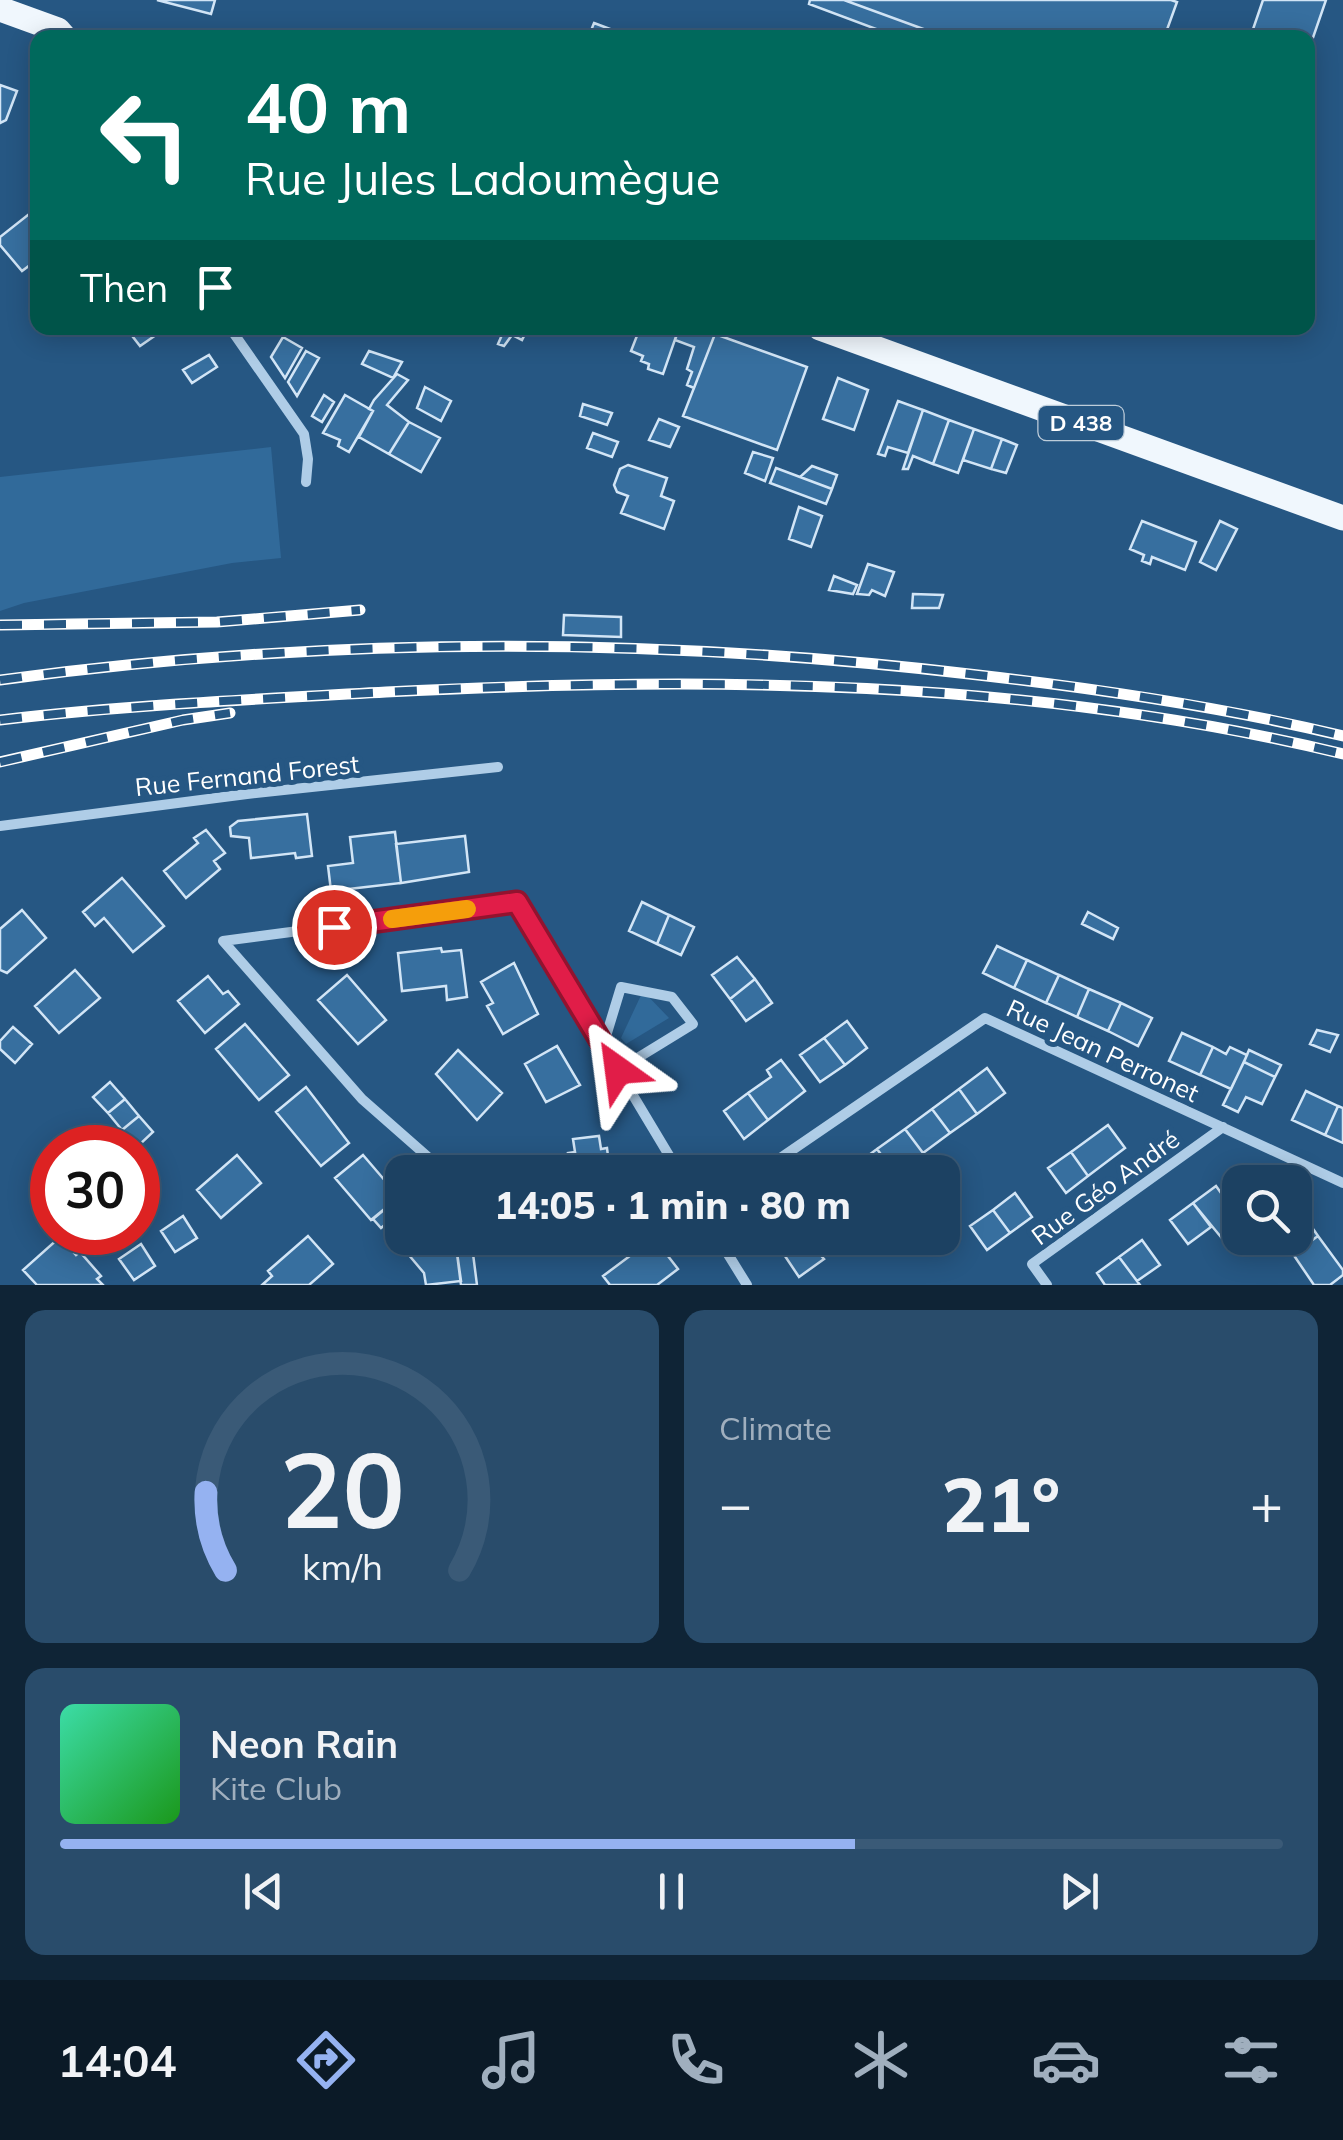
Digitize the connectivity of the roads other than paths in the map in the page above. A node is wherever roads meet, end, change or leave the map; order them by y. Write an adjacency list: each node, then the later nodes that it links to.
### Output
1 (0, 9): 2 (main road)
2 (58, 30)
3 (235, 335): 5 (street)
4 (839, 335): 6 (main road, D 438)
5 (306, 482)
6 (1343, 518)
7 (498, 768): 8 (street, Rue Fernand Forest)
8 (0, 826)
9 (603, 1046): 10 (street); 10 (street); 12 (street)
10 (618, 1070): 13 (street)
11 (1223, 1126): 14 (street, Rue Jean Perronet); 15 (street, Rue Jean Perronet); 18 (street, Rue Géo André)
12 (426, 1155)
13 (669, 1155)
14 (785, 1155)
15 (1343, 1183)
16 (727, 1255): 17 (street)
17 (741, 1283)
18 (1048, 1285)

